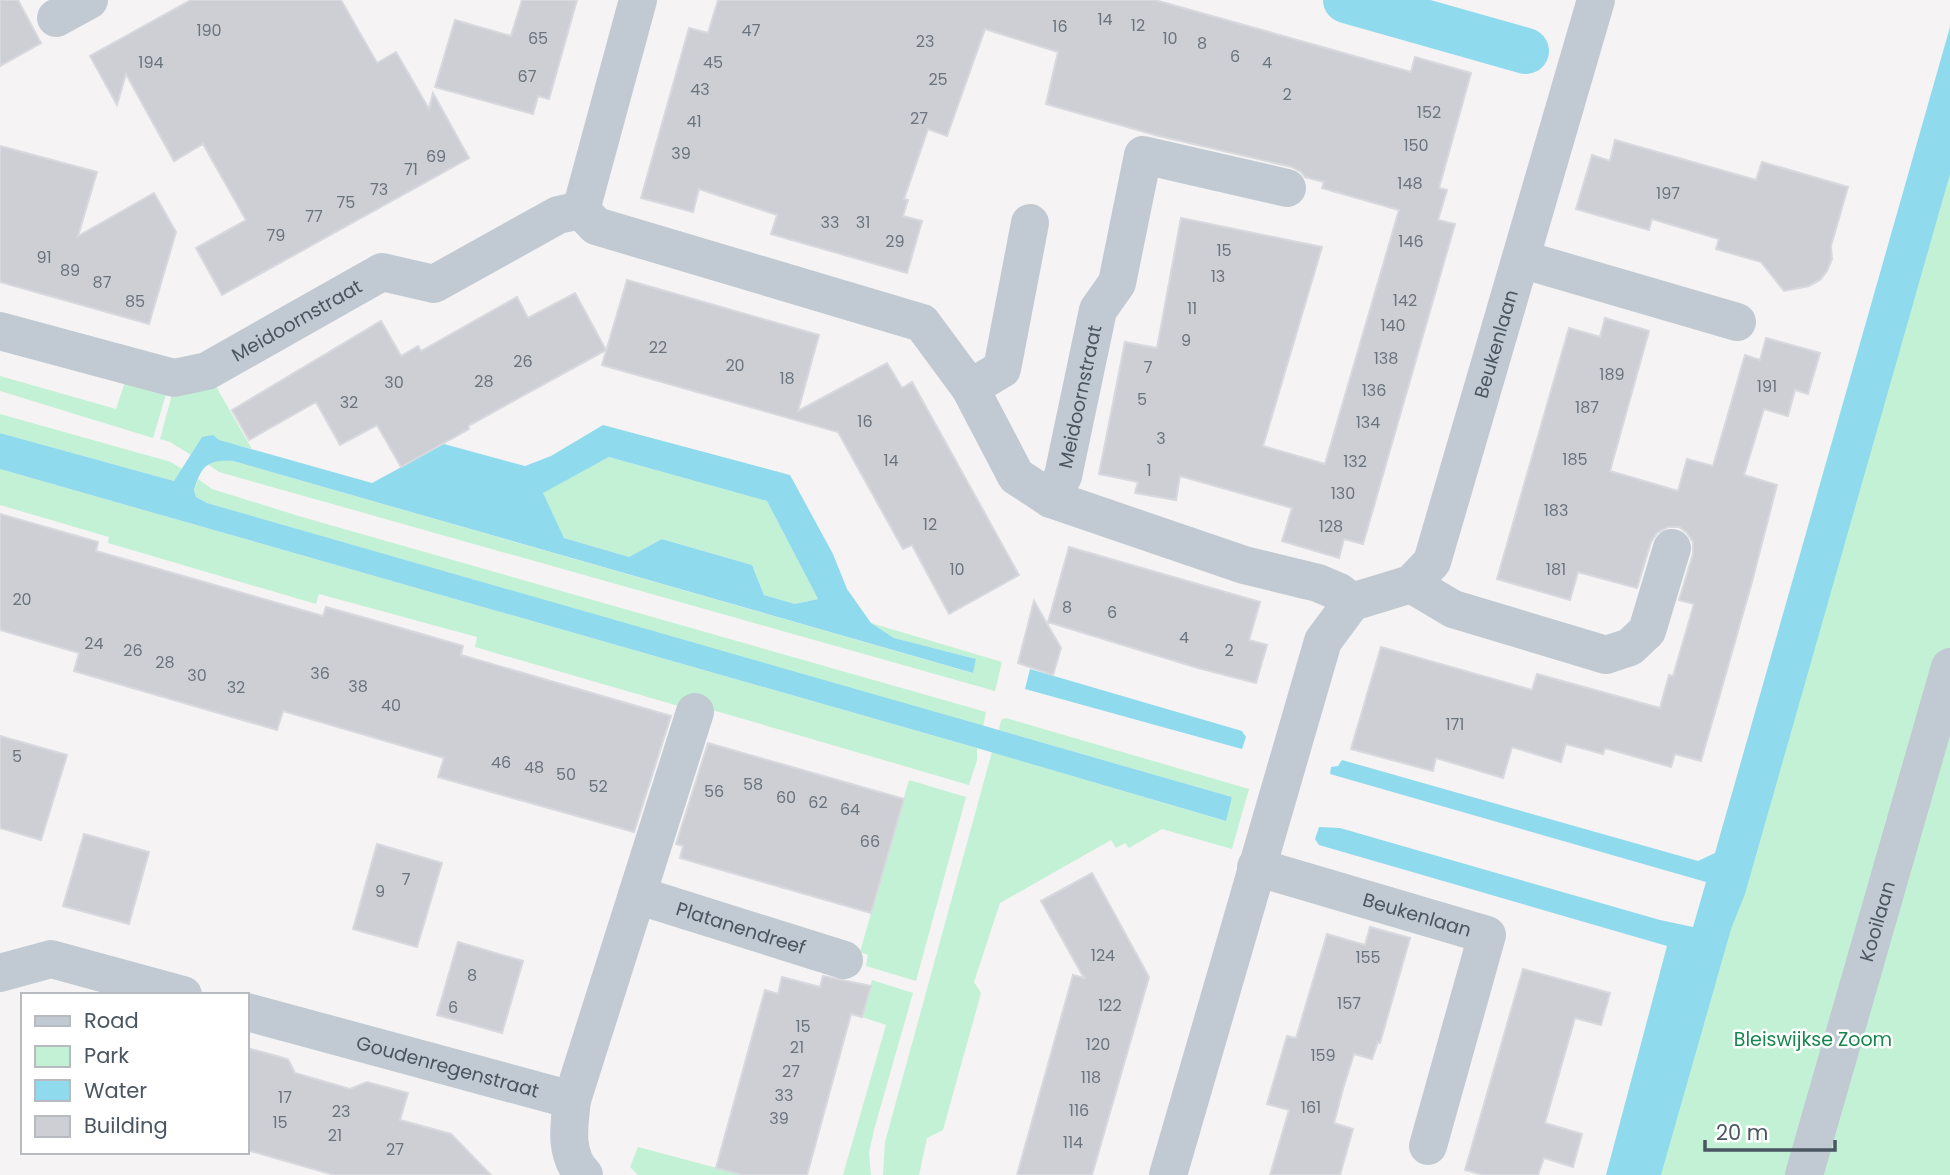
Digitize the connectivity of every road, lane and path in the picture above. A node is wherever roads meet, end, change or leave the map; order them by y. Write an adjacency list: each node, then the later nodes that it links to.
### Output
1 (638, 0): 4 (street)
2 (1596, 0): 6 (street, Beukenlaan)
3 (1287, 188): 10 (street, Meidoornstraat)
4 (582, 210): 8 (street, Meidoornstraat); 9 (street, Meidoornstraat)
5 (1030, 223): 9 (street)
6 (1521, 259): 7 (street); 12 (street, Beukenlaan)
7 (1737, 322)
8 (0, 331)
9 (970, 388): 10 (street, Meidoornstraat)
10 (1051, 499): 13 (street, Meidoornstraat)
11 (1672, 548): 12 (street)
12 (1411, 584): 13 (street)
13 (1352, 602): 16 (street)
14 (1950, 667): 26 (street, Kooilaan)
15 (695, 712): 17 (street)
16 (1256, 867): 23 (street, Beukenlaan); 25 (street)
17 (637, 895): 18 (street, Platanendreef); 22 (street)
18 (844, 960)
19 (0, 973): 20 (street)
20 (176, 993)
21 (248, 1012): 22 (street, Goudenregenstraat)
22 (572, 1100): 24 (street)
23 (1428, 1146)
24 (584, 1175)
25 (1168, 1175)
26 (1804, 1175)

